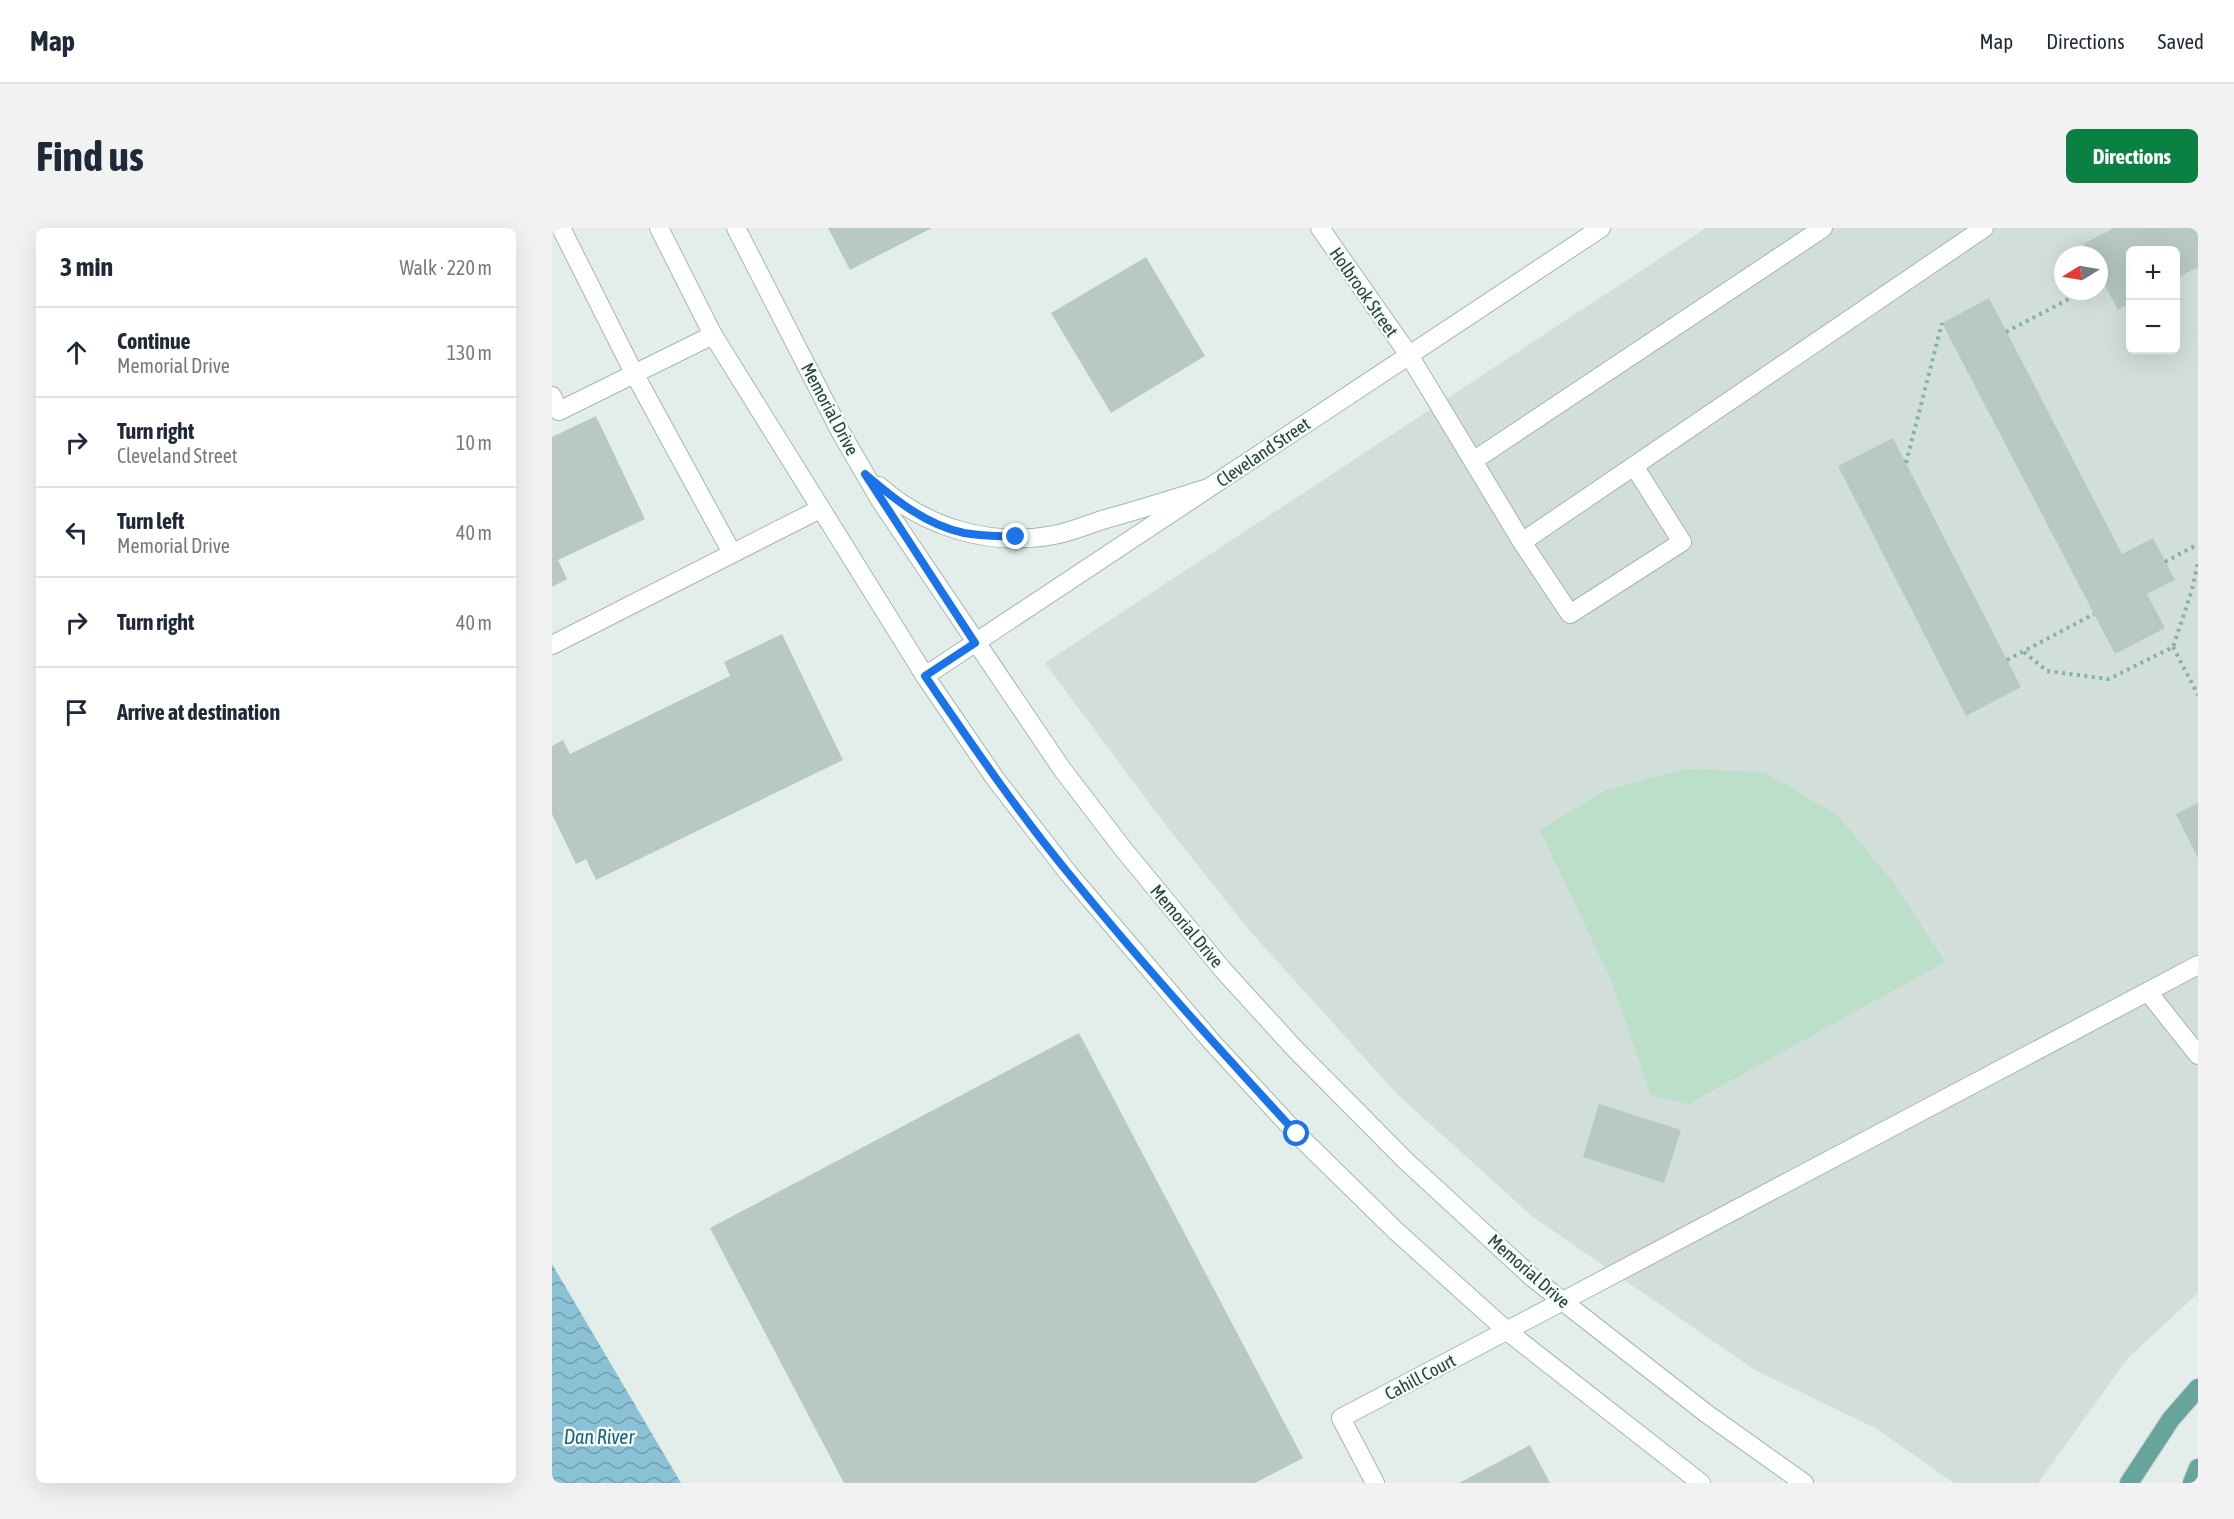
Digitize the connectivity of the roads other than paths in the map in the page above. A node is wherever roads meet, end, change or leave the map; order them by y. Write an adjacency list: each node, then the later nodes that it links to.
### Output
1 (561, 228): 10 (main road)
2 (659, 228): 8 (main road)
3 (736, 228): 14 (main road, Memorial Drive)
4 (1320, 228): 9 (main road, Holbrook Street)
5 (1601, 228): 9 (main road, Cleveland Street)
6 (1823, 228): 12 (main road)
7 (1984, 228): 13 (main road)
8 (713, 335): 10 (main road); 16 (main road)
9 (1409, 355): 12 (main road, Holbrook Street); 15 (main road, Cleveland Street)
10 (635, 375): 11 (main road); 18 (main road)
11 (552, 396)
12 (1473, 461): 17 (main road, Holbrook Street)
13 (1634, 466): 17 (main road); 17 (main road, Holbrook Street)
14 (865, 474): 15 (main road); 19 (main road, Memorial Drive)
15 (1208, 488): 19 (main road, Cleveland Street)
16 (820, 509): 18 (main road); 21 (main road)
17 (1522, 542)
18 (732, 553): 20 (main road)
19 (975, 643): 21 (main road, Cleveland Street); 25 (main road, Memorial Drive)
20 (552, 645)
21 (925, 676): 26 (main road)
22 (2198, 965): 23 (main road, Cahill Court)
23 (2148, 992): 24 (main road); 25 (main road, Cahill Court)
24 (2198, 1055)
25 (1563, 1302): 26 (main road, Cahill Court); 31 (main road, Memorial Drive)
26 (1507, 1331): 29 (main road, Cahill Court); 30 (main road)
27 (2198, 1388): 32 (main road)
28 (2198, 1468): 33 (main road)
29 (1375, 1483)
30 (1701, 1483)
31 (1804, 1483)
32 (2129, 1483)
33 (2192, 1483)

